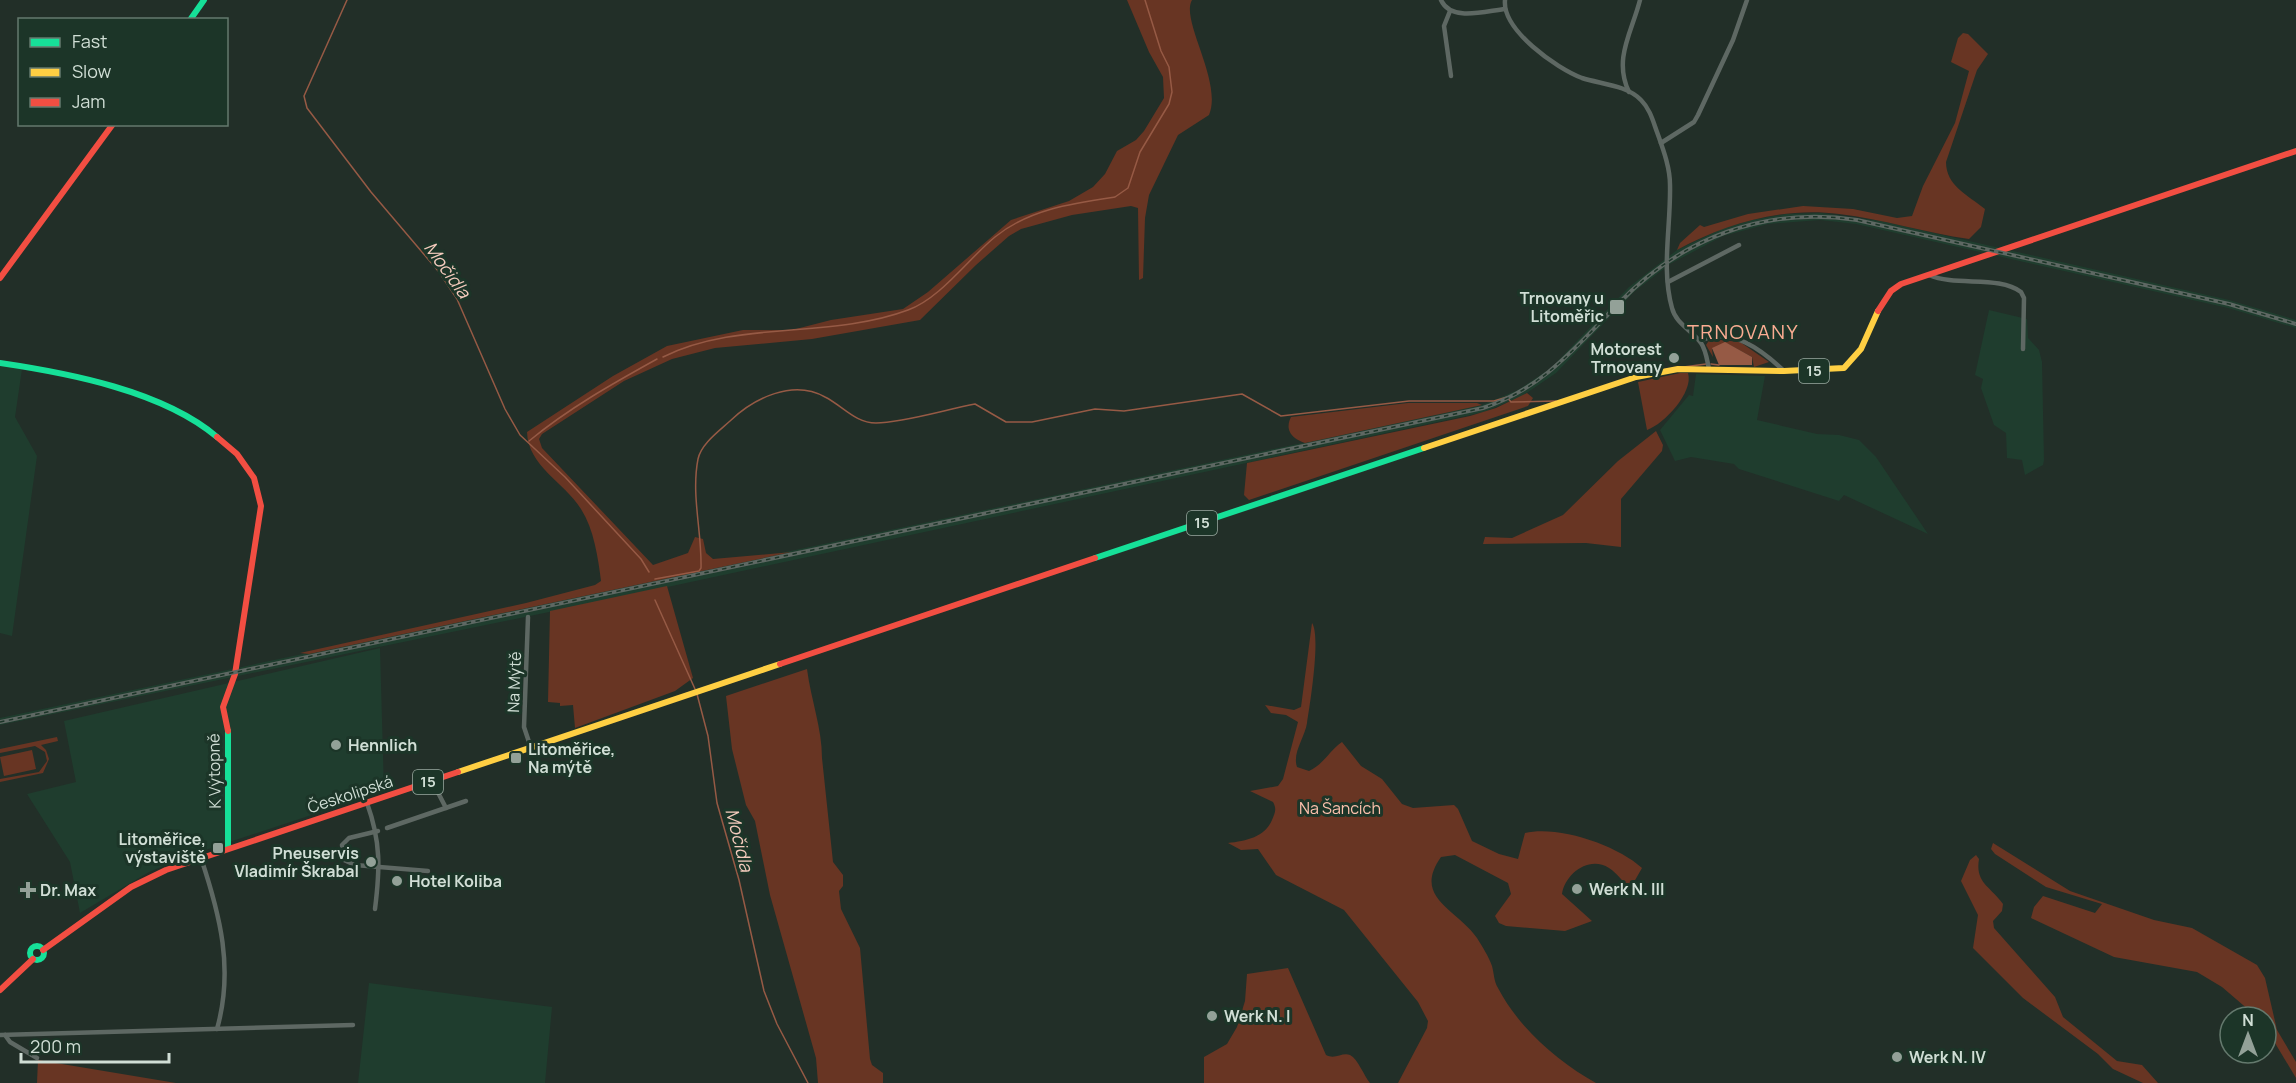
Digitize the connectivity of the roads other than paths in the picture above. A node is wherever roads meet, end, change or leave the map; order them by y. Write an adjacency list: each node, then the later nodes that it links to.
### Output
1 (204, 0): 8 (main road)
2 (1441, 0): 7 (street)
3 (1505, 0): 6 (street)
4 (1640, 0): 10 (street)
5 (1747, 0): 12 (street)
6 (1505, 9): 7 (street); 10 (street)
7 (1450, 11): 9 (street)
8 (191, 18)
9 (1451, 76)
10 (1629, 92): 12 (street)
11 (112, 126): 16 (main road)
12 (1661, 143): 17 (street)
13 (2296, 151): 15 (main road, 15)
14 (1739, 245): 17 (street)
15 (1929, 274): 19 (street); 22 (main road, 15)
16 (0, 278)
17 (1668, 282): 18 (street)
18 (1700, 341): 21 (street); 22 (street)
19 (2023, 350)
20 (0, 363): 31 (main road, K Výtopně)
21 (1709, 369): 22 (main road, 15); 24 (main road, Českolipská / 15)
22 (1784, 371)
23 (528, 617): 24 (street, Na Mýtě)
24 (531, 748): 25 (main road, Českolipská / 15)
25 (432, 781): 27 (main road, Českolipská / 15); 28 (street)
26 (465, 801): 28 (street)
27 (367, 802): 30 (street); 31 (main road, Českolipská / 15)
28 (446, 808): 29 (street)
29 (387, 828)
30 (378, 831): 33 (street); 33 (street)
31 (228, 848): 32 (main road, Českolipská / 15)
32 (201, 858): 36 (main road, Českolipská / 15); 38 (street)
33 (380, 867): 34 (street); 35 (street)
34 (428, 871)
35 (375, 909)
36 (0, 990)
37 (353, 1025): 38 (street)
38 (217, 1029): 39 (street)
39 (3, 1035): 40 (street)
40 (36, 1058)

